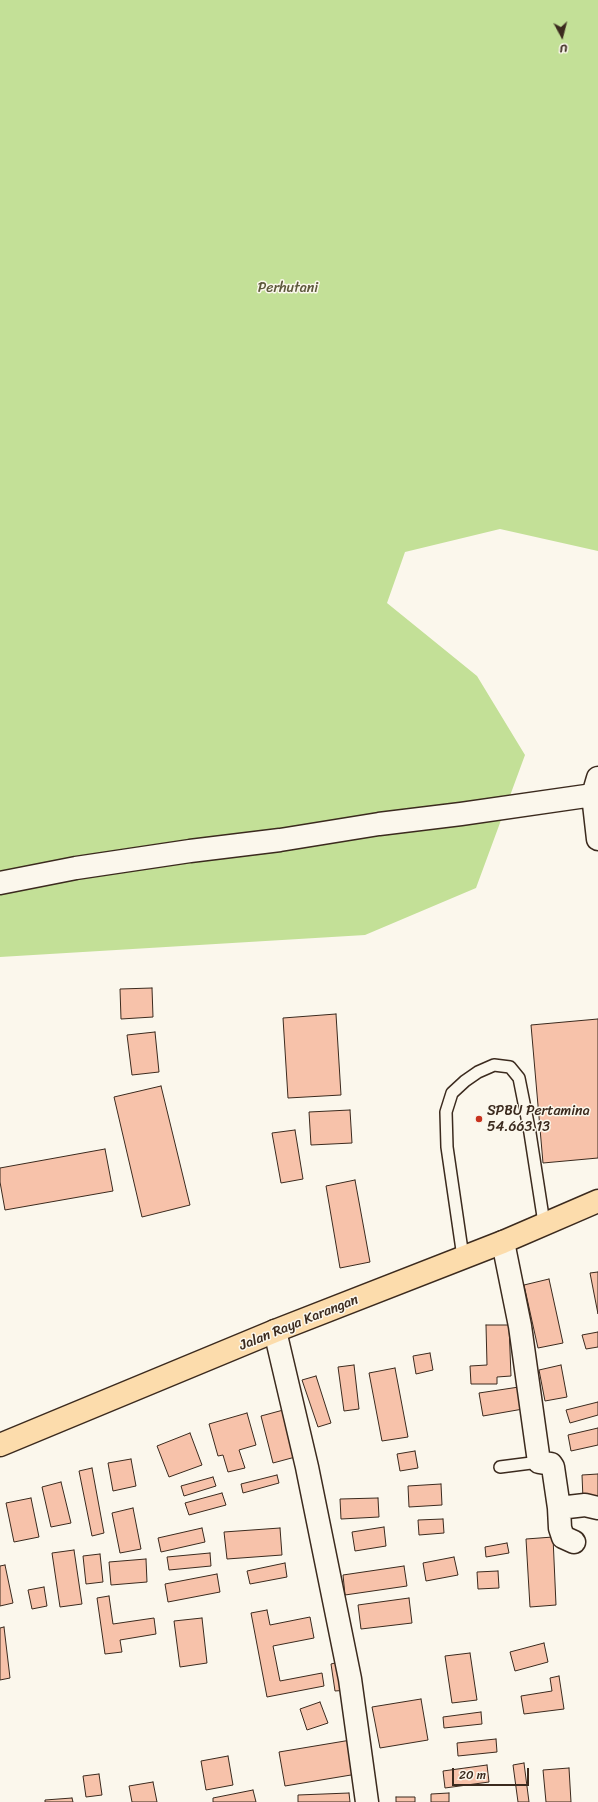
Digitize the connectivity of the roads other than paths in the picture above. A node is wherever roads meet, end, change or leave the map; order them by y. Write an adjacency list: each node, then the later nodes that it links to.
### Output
1 (595, 786): 2 (street); 3 (street)
2 (598, 839)
3 (0, 883)
4 (598, 1201): 5 (highway, Jalan Raya Karangan)
5 (544, 1223): 6 (highway, Jalan Raya Karangan); 7 (lane)
6 (503, 1242): 7 (highway, Jalan Raya Karangan); 10 (street)
7 (463, 1257): 8 (highway, Jalan Raya Karangan)
8 (275, 1332): 9 (highway, Jalan Raya Karangan); 15 (street)
9 (0, 1445)
10 (539, 1462): 11 (lane); 12 (street)
11 (500, 1467)
12 (559, 1508): 13 (street); 14 (street)
13 (598, 1508)
14 (574, 1542)
15 (367, 1802)

